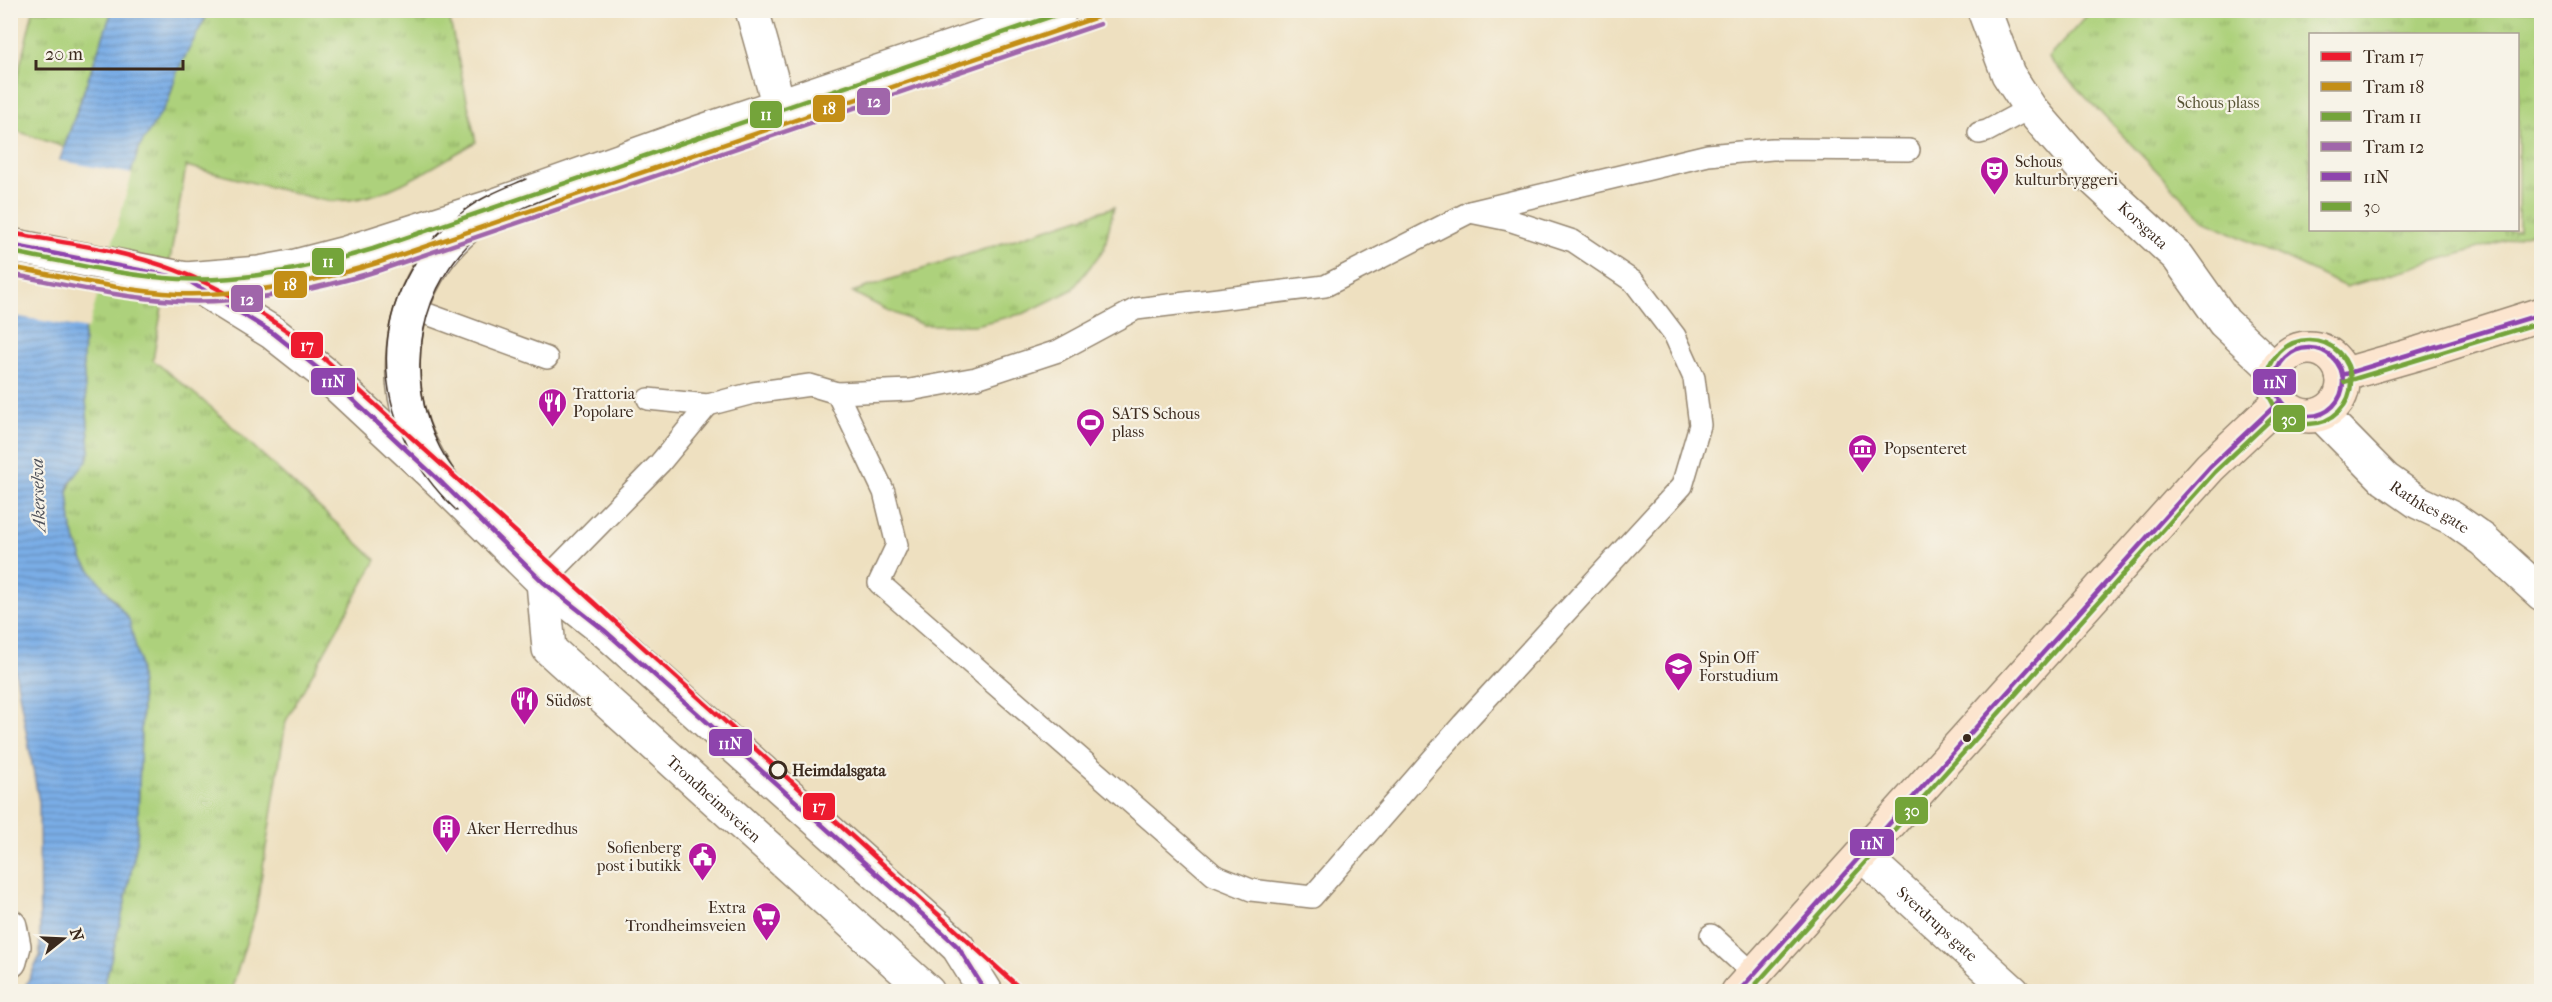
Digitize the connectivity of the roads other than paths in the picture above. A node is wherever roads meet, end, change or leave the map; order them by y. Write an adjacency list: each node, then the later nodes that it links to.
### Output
1 (752, 10): 4 (street)
2 (1061, 10): 4 (street)
3 (1984, 10): 5 (street, Korsgata)
4 (779, 106): 8 (street)
5 (2030, 108): 6 (lane); 16 (street, Korsgata)
6 (1979, 133)
7 (1909, 150): 9 (lane)
8 (490, 207): 11 (street); 12 (street)
9 (1470, 212): 17 (lane); 17 (lane)
10 (10, 245): 11 (street)
11 (177, 277): 21 (street)
12 (411, 308): 14 (lane); 21 (street)
13 (2541, 314): 15 (main road)
14 (547, 358)
15 (2342, 375): 16 (main road); 20 (main road)
16 (2278, 386): 20 (main road); 24 (main road)
17 (837, 393): 19 (lane)
18 (648, 399): 19 (lane)
19 (708, 405): 22 (lane)
20 (2321, 414): 23 (street, Rathkes gate)
21 (443, 484): 22 (street)
22 (543, 582): 29 (street, Trondheimsveien); 30 (street)
23 (2541, 594)
24 (1862, 855): 28 (main road); 31 (street, Sverdrups gate)
25 (10, 926): 27 (street)
26 (1711, 935): 28 (lane)
27 (10, 961)
28 (1746, 983)
29 (928, 992)
30 (986, 992)
31 (2013, 992)

